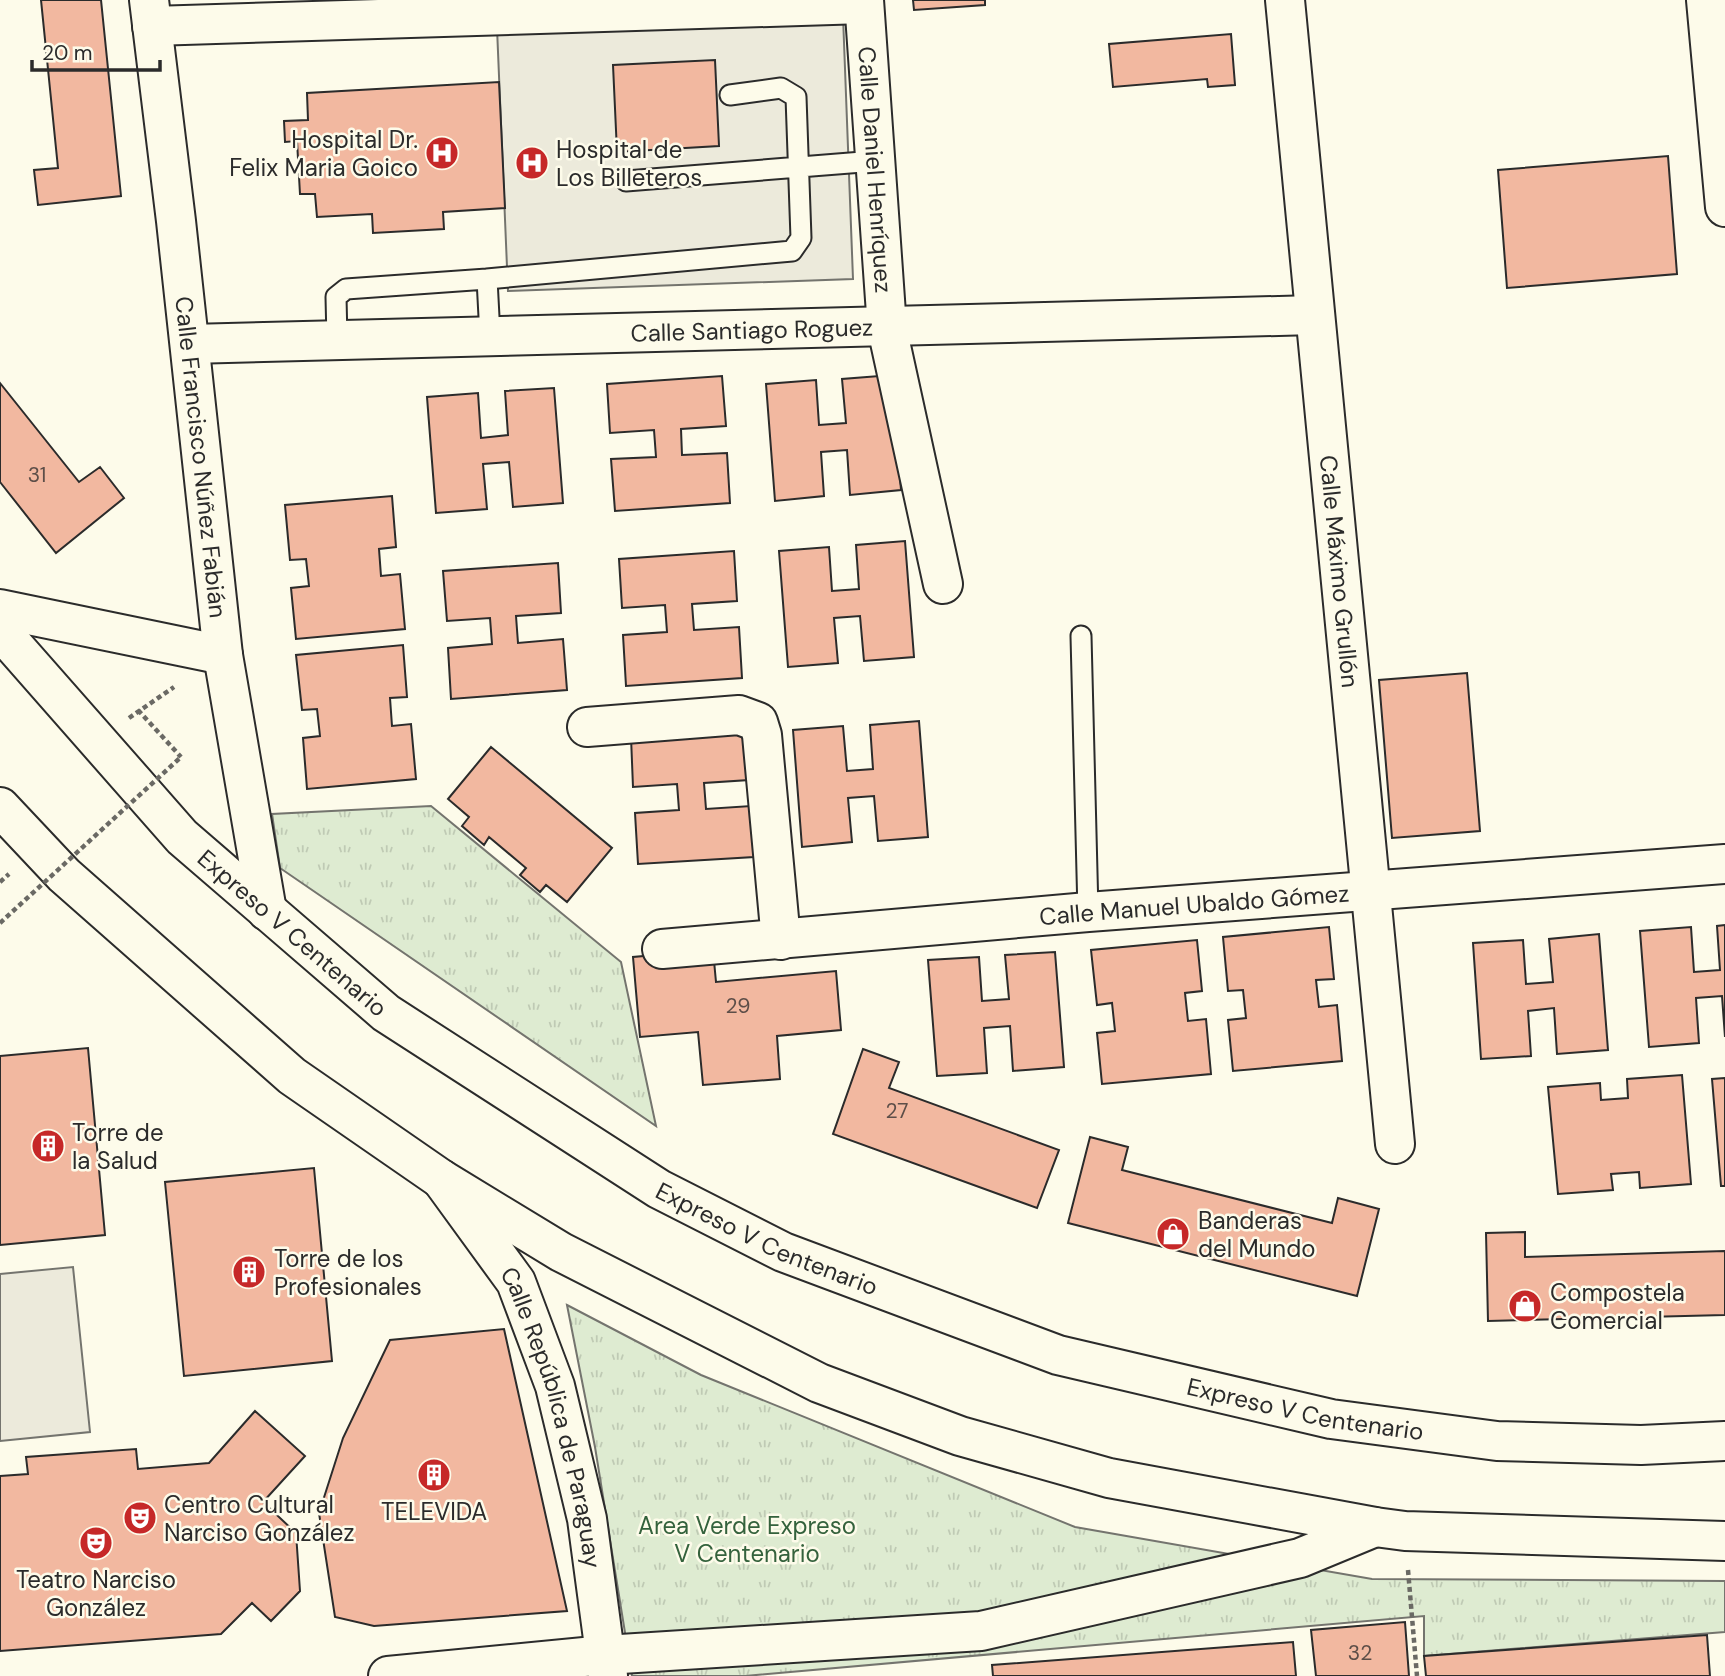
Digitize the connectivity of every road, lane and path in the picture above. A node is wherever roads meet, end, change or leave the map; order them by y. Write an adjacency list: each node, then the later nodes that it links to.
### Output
1 (1285, 0): 11 (street, Calle Máximo Grullón)
2 (1706, 0): 9 (street)
3 (864, 2): 4 (street); 6 (street, Calle Daniel Henríquez)
4 (150, 13): 15 (street, Calle Francisco Núñez Fabián)
5 (730, 95): 7 (lane)
6 (875, 161): 7 (lane); 12 (street, Calle Daniel Henríquez)
7 (800, 167): 8 (lane); 10 (lane)
8 (626, 181)
9 (1725, 208)
10 (487, 279): 13 (lane); 14 (lane)
11 (1314, 315): 12 (street, Calle Santiago Roguez); 26 (street, Calle Máximo Grullón)
12 (887, 328): 13 (street, Calle Santiago Roguez); 16 (street, Calle Daniel Henríquez)
13 (490, 337): 14 (street, Calle Santiago Roguez)
14 (337, 340): 15 (street, Calle Santiago Roguez)
15 (190, 344): 20 (street, Calle Francisco Núñez Fabián)
16 (943, 584)
17 (0, 610): 20 (street)
18 (0, 630): 23 (street, Expreso V Centenario)
19 (1081, 636): 28 (lane)
20 (223, 655): 21 (path); 27 (street, Calle Francisco Núñez Fabián)
21 (138, 710): 23 (path); 29 (path, bridge)
22 (587, 727): 30 (street)
23 (99, 743): 27 (street, Expreso V Centenario)
24 (0, 807): 33 (street)
25 (1725, 864): 26 (street, Calle Manuel Ubaldo Gómez)
26 (1371, 889): 28 (street, Calle Manuel Ubaldo Gómez); 32 (street, Calle Máximo Grullón)
27 (267, 911): 34 (street, Expreso V Centenario)
28 (1088, 912): 30 (street, Calle Manuel Ubaldo Gómez)
29 (0, 923)
30 (781, 940): 31 (street, Calle Manuel Ubaldo Gómez)
31 (662, 949)
32 (1395, 1144)
33 (441, 1179): 35 (street); 37 (street, Calle República de Paraguay)
34 (1725, 1441)
35 (1390, 1529): 36 (street); 37 (street); 39 (path)
36 (1725, 1541)
37 (607, 1666): 38 (street)
38 (388, 1676)
39 (1417, 1676)

